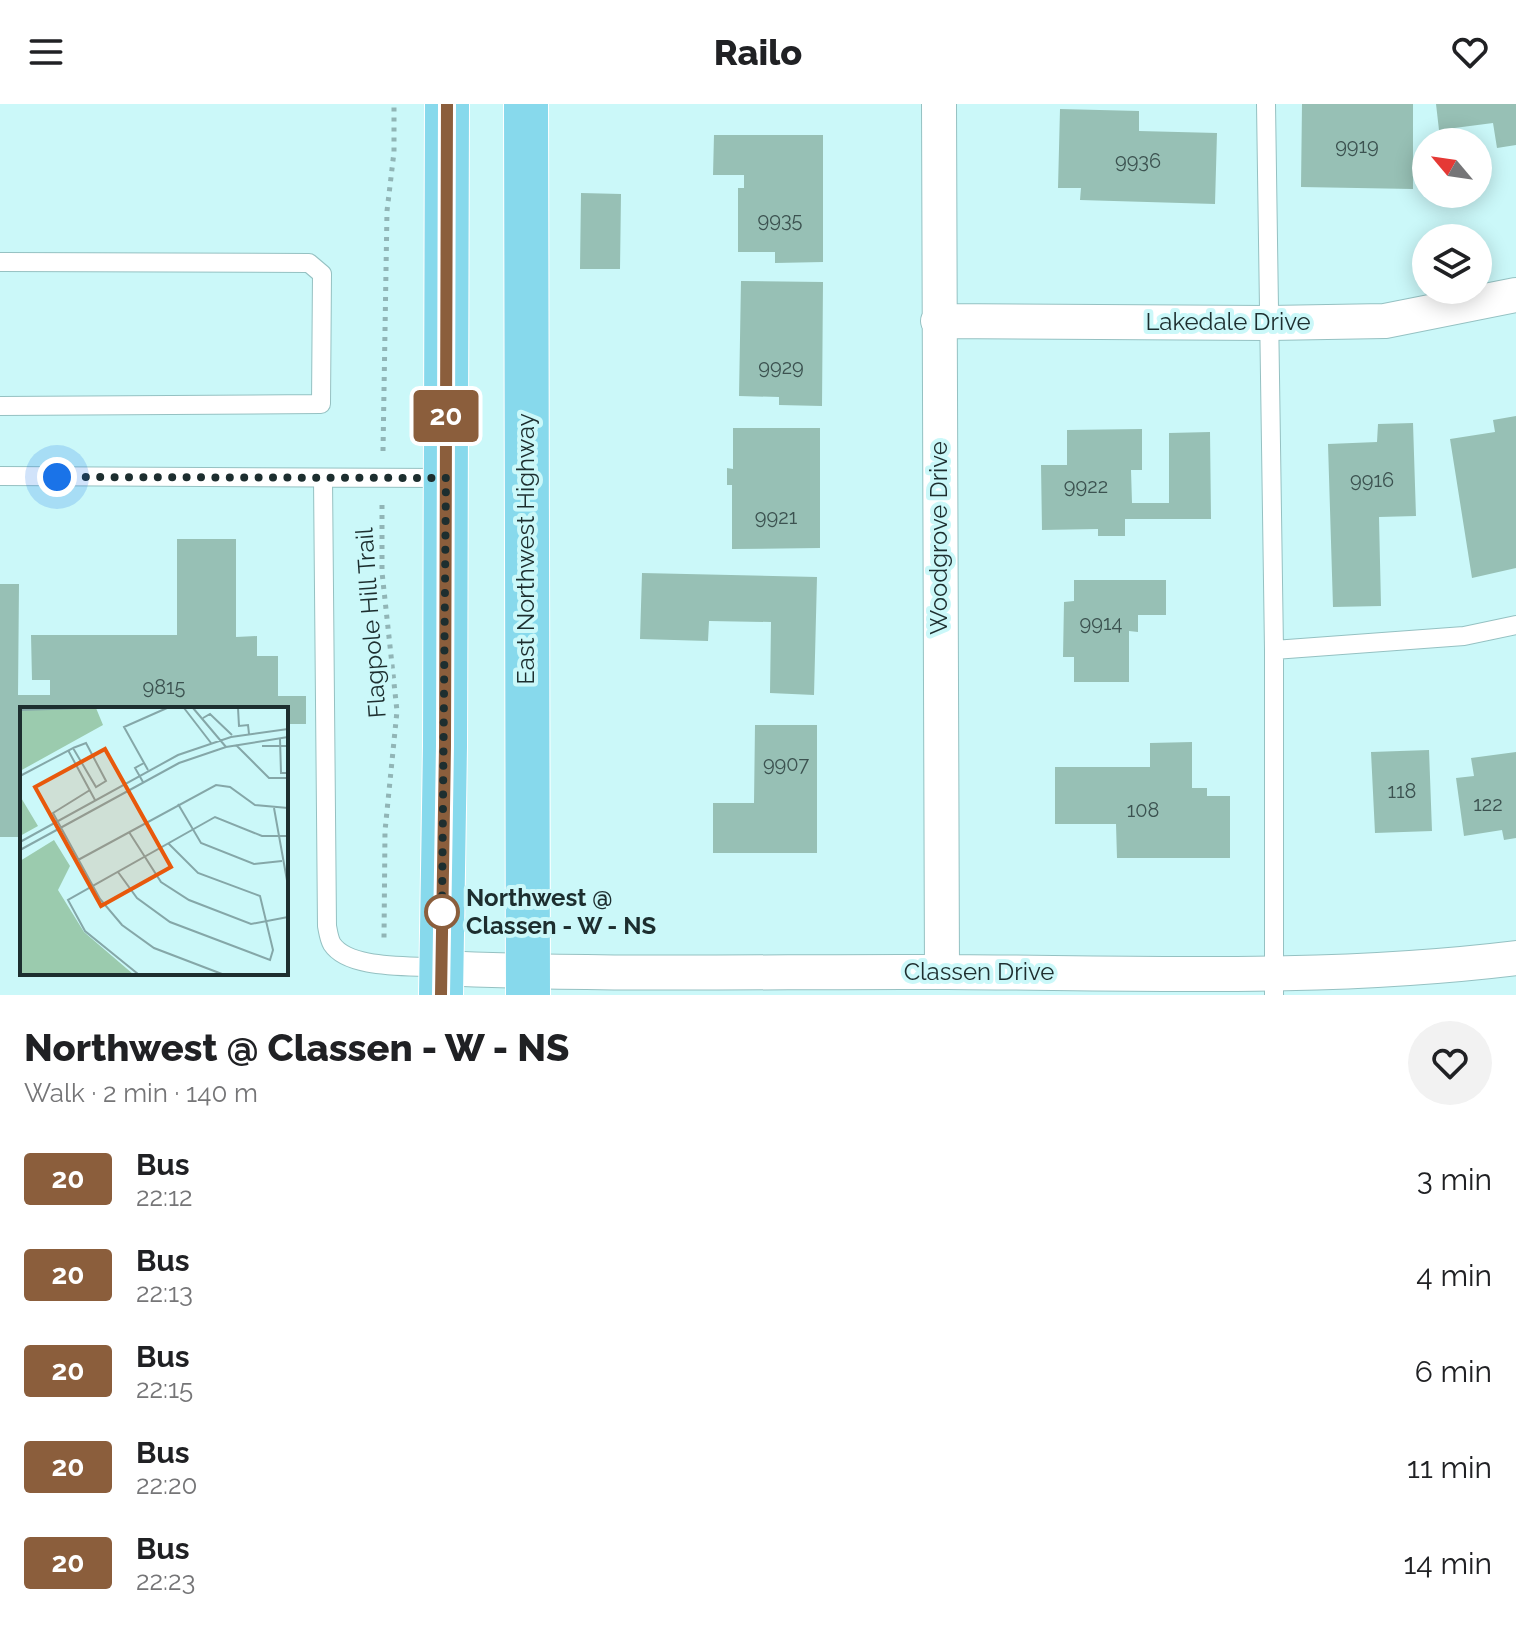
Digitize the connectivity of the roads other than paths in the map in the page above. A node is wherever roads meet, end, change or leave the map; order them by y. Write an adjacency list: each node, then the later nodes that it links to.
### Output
1 (447, 104): 12 (main road)
2 (526, 104): 18 (main road, East Northwest Highway)
3 (939, 104): 7 (street, Woodgrove Drive)
4 (1266, 104): 8 (lane)
5 (0, 262): 9 (lane)
6 (1516, 295): 8 (street, Lakedale Drive)
7 (938, 321): 8 (street, Lakedale Drive); 16 (street, Woodgrove Drive)
8 (1268, 323): 14 (lane)
9 (0, 406)
10 (0, 476): 11 (lane)
11 (323, 478): 12 (lane); 17 (lane)
12 (446, 478): 17 (main road)
13 (1516, 625): 14 (lane)
14 (1274, 650): 19 (lane)
15 (1516, 958): 19 (street, Classen Drive)
16 (942, 972): 18 (street, Classen Drive); 19 (street, Classen Drive)
17 (441, 982): 18 (street, Classen Drive)
18 (528, 984)
19 (1274, 985)

